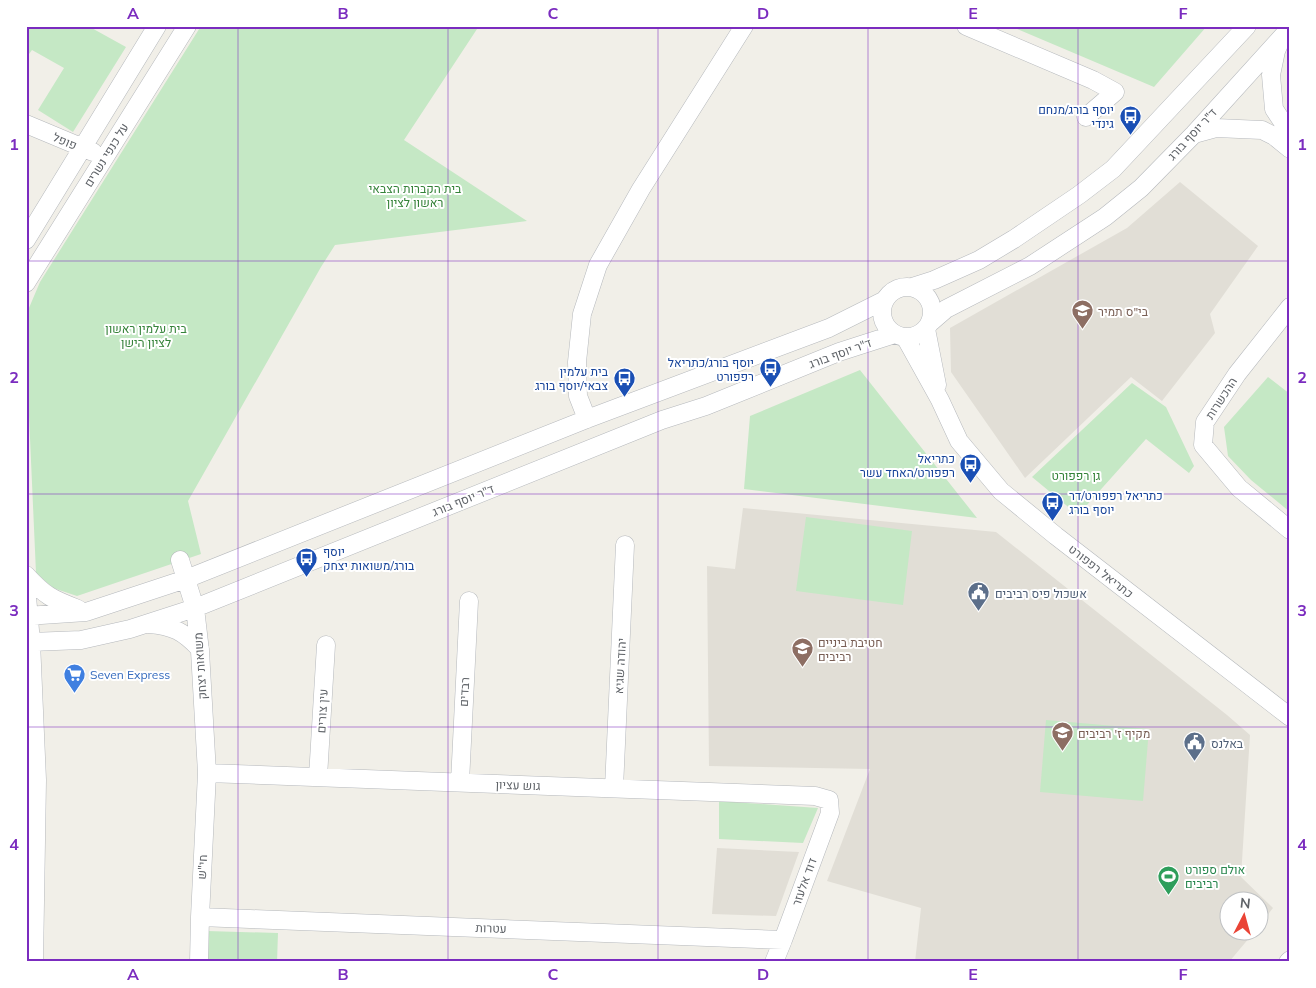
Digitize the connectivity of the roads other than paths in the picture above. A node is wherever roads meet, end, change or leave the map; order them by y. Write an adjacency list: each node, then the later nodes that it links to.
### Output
1 (157, 26): 11 (street, על כנפי נשרים)
2 (187, 26): 13 (street, על כנפי נשרים)
3 (744, 26): 22 (street)
4 (966, 26): 7 (street)
5 (1247, 26): 16 (street)
6 (1286, 31): 9 (street); 10 (street, ד"ר יוסף בורג)
7 (1086, 117)
8 (26, 124): 11 (street, פופל)
9 (1290, 128)
10 (1194, 134): 12 (street); 19 (street, ד"ר יוסף בורג)
11 (83, 148): 13 (street, פופל); 14 (street, על כנפי נשרים)
12 (1290, 149)
13 (104, 157): 15 (street, על כנפי נשרים)
14 (29, 233)
15 (26, 284)
16 (912, 287): 17 (street); 19 (street)
17 (885, 300): 20 (street); 22 (street)
18 (1290, 307): 23 (street, ההכשרות)
19 (928, 325): 20 (street); 21 (street, כתריאל רפפורט)
20 (900, 335): 21 (street, כתריאל רפפורט); 30 (street, ד"ר יוסף בורג)
21 (940, 400): 37 (street, כתריאל רפפורט)
22 (587, 419): 27 (street)
23 (1290, 530)
24 (625, 545): 41 (street, יהודה שגיא)
25 (180, 560): 27 (street, משואות יצחק)
26 (26, 575): 31 (street)
27 (186, 579): 30 (street, משואות יצחק); 31 (street)
28 (26, 585): 32 (street)
29 (469, 601): 40 (street, רבדים)
30 (195, 608): 33 (street, ד"ר יוסף בורג); 36 (street, משואות יצחק)
31 (86, 612): 32 (street)
32 (28, 616): 34 (street)
33 (146, 624): 34 (street, ד"ר יוסף בורג); 36 (street)
34 (29, 641): 45 (street)
35 (326, 645): 39 (street, עין צורים)
36 (200, 649): 38 (street, משואות יצחק)
37 (1290, 716)
38 (207, 773): 39 (street, גוש עציון); 43 (street, חי"ש)
39 (318, 777): 40 (street, גוש עציון)
40 (460, 782): 41 (street, גוש עציון)
41 (614, 788): 42 (street, גוש עציון)
42 (829, 800): 44 (street, דוד אלעזר)
43 (200, 917): 44 (street, עטרות); 46 (street, חי"ש)
44 (783, 940): 47 (street, דוד אלעזר)
45 (34, 962)
46 (199, 962)
47 (774, 962)

